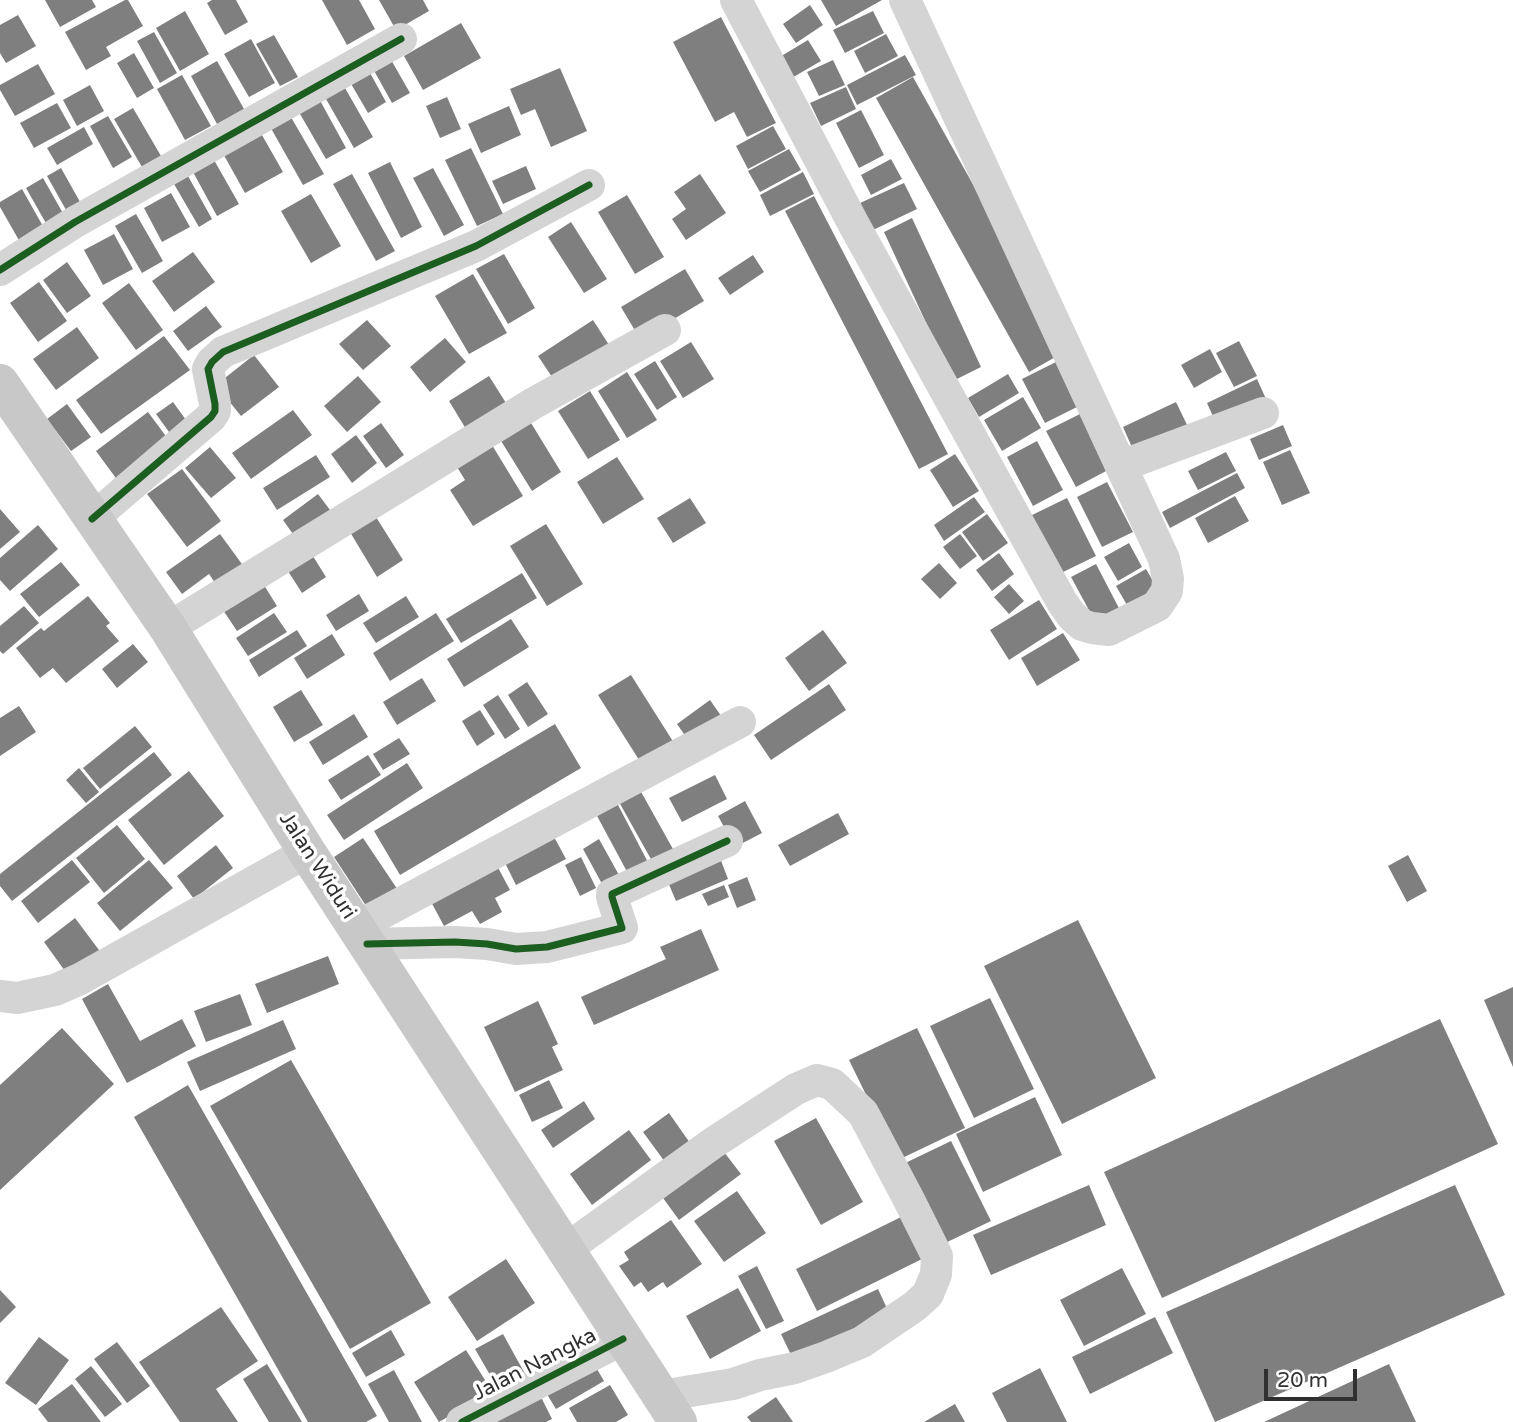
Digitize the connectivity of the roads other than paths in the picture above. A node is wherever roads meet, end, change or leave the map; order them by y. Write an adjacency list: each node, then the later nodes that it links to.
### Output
1 (905, 0): 9 (street)
2 (740, 1): 9 (street)
3 (401, 39): 5 (street)
4 (589, 185): 10 (street)
5 (0, 270)
6 (665, 330): 11 (street)
7 (0, 383): 10 (main road, Jalan Widuri)
8 (1263, 413): 9 (street)
9 (1121, 466)
10 (92, 519): 11 (main road, Jalan Widuri)
11 (168, 628): 14 (main road, Jalan Widuri)
12 (740, 722): 15 (street)
13 (727, 841): 15 (street)
14 (307, 852): 15 (main road, Jalan Widuri); 16 (street)
15 (361, 935): 17 (main road, Jalan Widuri)
16 (0, 996)
17 (565, 1250): 18 (main road, Jalan Widuri); 19 (street)
18 (623, 1339): 19 (main road, Jalan Widuri); 20 (street, Jalan Nangka)
19 (669, 1409)
20 (462, 1422)

